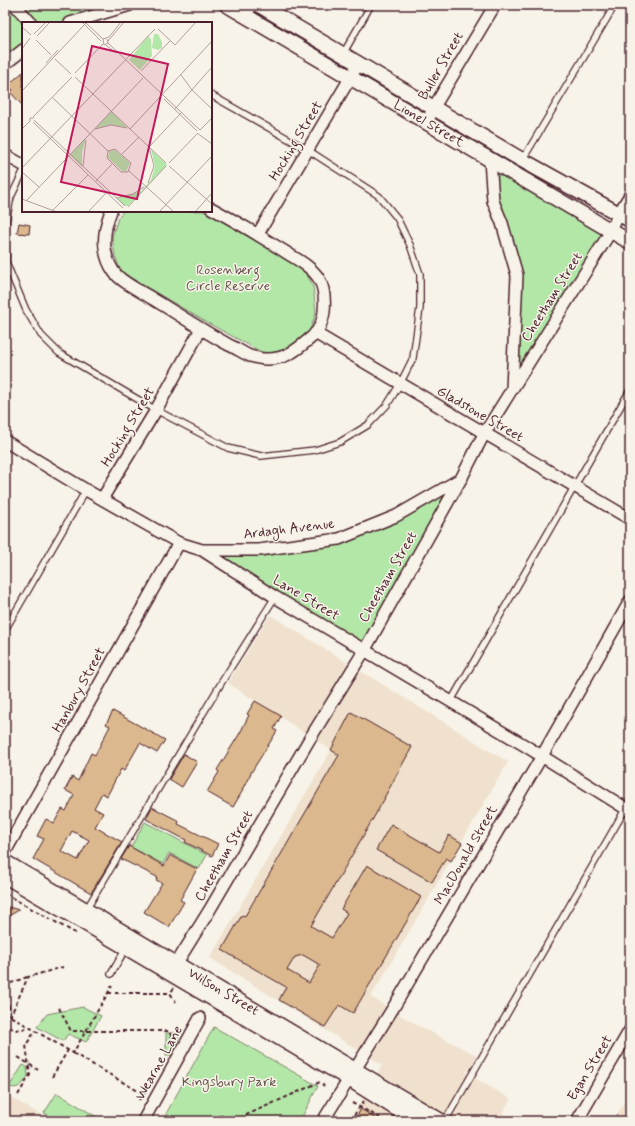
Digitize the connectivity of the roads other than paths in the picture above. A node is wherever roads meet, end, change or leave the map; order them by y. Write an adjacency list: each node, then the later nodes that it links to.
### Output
1 (15, 5): 9 (street)
2 (130, 5): 10 (street)
3 (227, 5): 8 (street, Lionel Street)
4 (259, 5): 12 (street, Lionel Street)
5 (372, 5): 12 (lane)
6 (495, 5): 17 (street, Buller Street)
7 (615, 5): 22 (lane)
8 (248, 10): 15 (street, Lionel Street)
9 (30, 22)
10 (73, 22)
11 (22, 51): 14 (street)
12 (343, 54): 13 (street, Lionel Street)
13 (359, 63): 15 (street, Hocking Street); 17 (street, Lionel Street)
14 (5, 64)
15 (350, 77): 18 (street, Lionel Street); 19 (street, Hocking Street)
16 (212, 96): 19 (lane)
17 (434, 108): 18 (street, Buller Street); 22 (street, Lionel Street)
18 (427, 122): 21 (street, Lionel Street)
19 (308, 150): 30 (street, Hocking Street); 34 (lane)
20 (5, 155): 23 (street)
21 (490, 160): 29 (street, Lionel Street); 35 (street)
22 (522, 160): 28 (street, Lionel Street)
23 (22, 164)
24 (22, 174): 37 (lane)
25 (630, 195): 28 (street, Cheetham Street)
26 (212, 209): 30 (street)
27 (111, 212): 32 (street)
28 (624, 216): 29 (street, Cheetham Street)
29 (611, 231): 31 (street, Lionel Street); 35 (street, Cheetham Street)
30 (258, 234): 33 (street)
31 (630, 242)
32 (201, 329): 33 (street); 37 (street, Hocking Street)
33 (316, 333): 34 (street, Gladstone Street)
34 (400, 384): 37 (lane); 38 (street, Gladstone Street)
35 (512, 389): 38 (street, Cheetham Street)
36 (630, 390): 41 (lane)
37 (156, 410): 43 (street, Hocking Street)
38 (484, 434): 40 (street, Cheetham Street); 41 (street, Gladstone Street)
39 (5, 441): 42 (street, Lane Street)
40 (462, 477): 46 (street, Ardagh Avenue); 50 (street, Cheetham Street)
41 (574, 486): 44 (street, Gladstone Street); 51 (lane)
42 (86, 490): 43 (street, Lane Street); 49 (lane)
43 (102, 498): 45 (street, Lane Street)
44 (630, 519)
45 (179, 543): 46 (street, Lane Street); 54 (street, Hanbury Street)
46 (202, 550): 47 (street, Lane Street)
47 (276, 597): 50 (street, Lane Street); 57 (lane)
48 (630, 601): 52 (street, MacDonald Street)
49 (5, 630)
50 (364, 651): 51 (street, Lane Street); 59 (street, Cheetham Street)
51 (450, 701): 52 (street, Lane Street)
52 (542, 756): 53 (street, Lane Street); 63 (street, MacDonald Street)
53 (629, 807): 68 (lane)
54 (5, 852)
55 (5, 862): 57 (street, Wilson Street)
56 (5, 876): 58 (street, Wilson Street)
57 (86, 910): 58 (street, Wilson Street)
58 (129, 942): 59 (street, Wilson Street); 60 (lane)
59 (173, 969): 63 (street, Wilson Street)
60 (111, 974)
61 (200, 1018): 64 (street, Wearne Lane)
62 (630, 1030): 69 (street, Egan Street)
63 (352, 1074): 65 (street, MacDonald Street); 66 (street, Wilson Street); 67 (street, Wilson Street)
64 (143, 1121)
65 (323, 1121)
66 (416, 1121)
67 (441, 1121)
68 (445, 1121)
69 (577, 1121)

